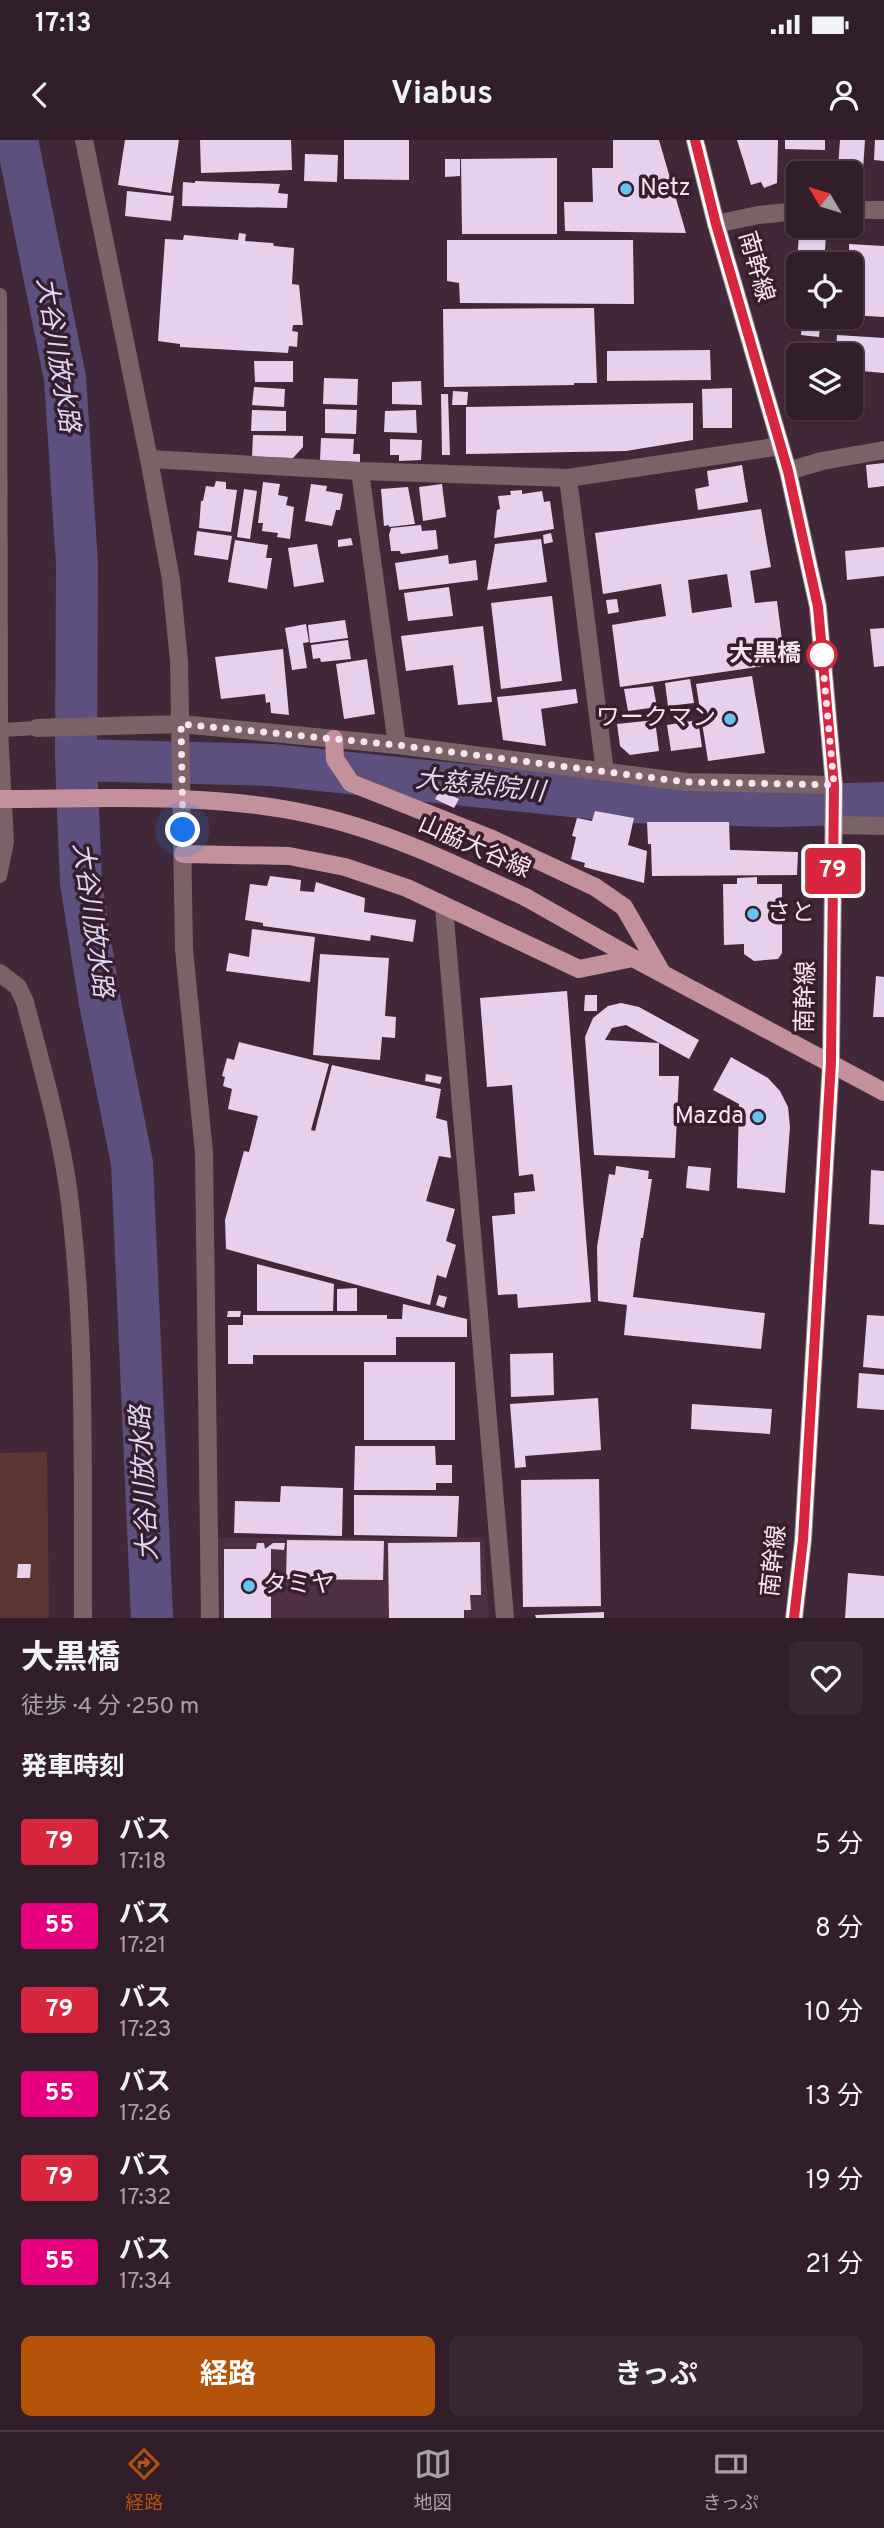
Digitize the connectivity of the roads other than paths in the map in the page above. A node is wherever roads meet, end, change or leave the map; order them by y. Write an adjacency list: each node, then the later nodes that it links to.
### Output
1 (84, 140): 10 (street)
2 (695, 140): 6 (main road, 南幹線)
3 (863, 210): 4 (street)
4 (884, 210)
5 (786, 212): 6 (street)
6 (716, 224): 8 (main road, 南幹線)
7 (0, 295): 15 (lane)
8 (781, 446): 12 (main road, 南幹線); 13 (street)
9 (884, 450): 12 (street)
10 (149, 459): 11 (street); 16 (street)
11 (360, 471): 13 (street); 18 (street)
12 (788, 471): 20 (main road, 南幹線)
13 (568, 478): 19 (street)
14 (37, 728): 15 (lane); 16 (street)
15 (1, 730): 25 (lane)
16 (181, 730): 17 (street); 24 (street)
17 (334, 738): 18 (street); 28 (main road)
18 (397, 745): 19 (street)
19 (605, 772): 20 (street)
20 (834, 785): 22 (main road, 南幹線)
21 (0, 799): 27 (main road, 山脇大谷線, bridge)
22 (833, 825): 23 (street); 30 (main road, 南幹線)
23 (884, 826)
24 (183, 854): 26 (main road); 33 (street)
25 (0, 876)
26 (444, 908): 27 (main road); 34 (street)
27 (633, 958): 28 (main road, 山脇大谷線)
28 (663, 973): 30 (main road, 山脇大谷線)
29 (0, 974): 32 (street)
30 (831, 1062): 31 (main road, 山脇大谷線); 35 (main road, 南幹線)
31 (884, 1092)
32 (83, 1618)
33 (210, 1618)
34 (505, 1618)
35 (794, 1618)

